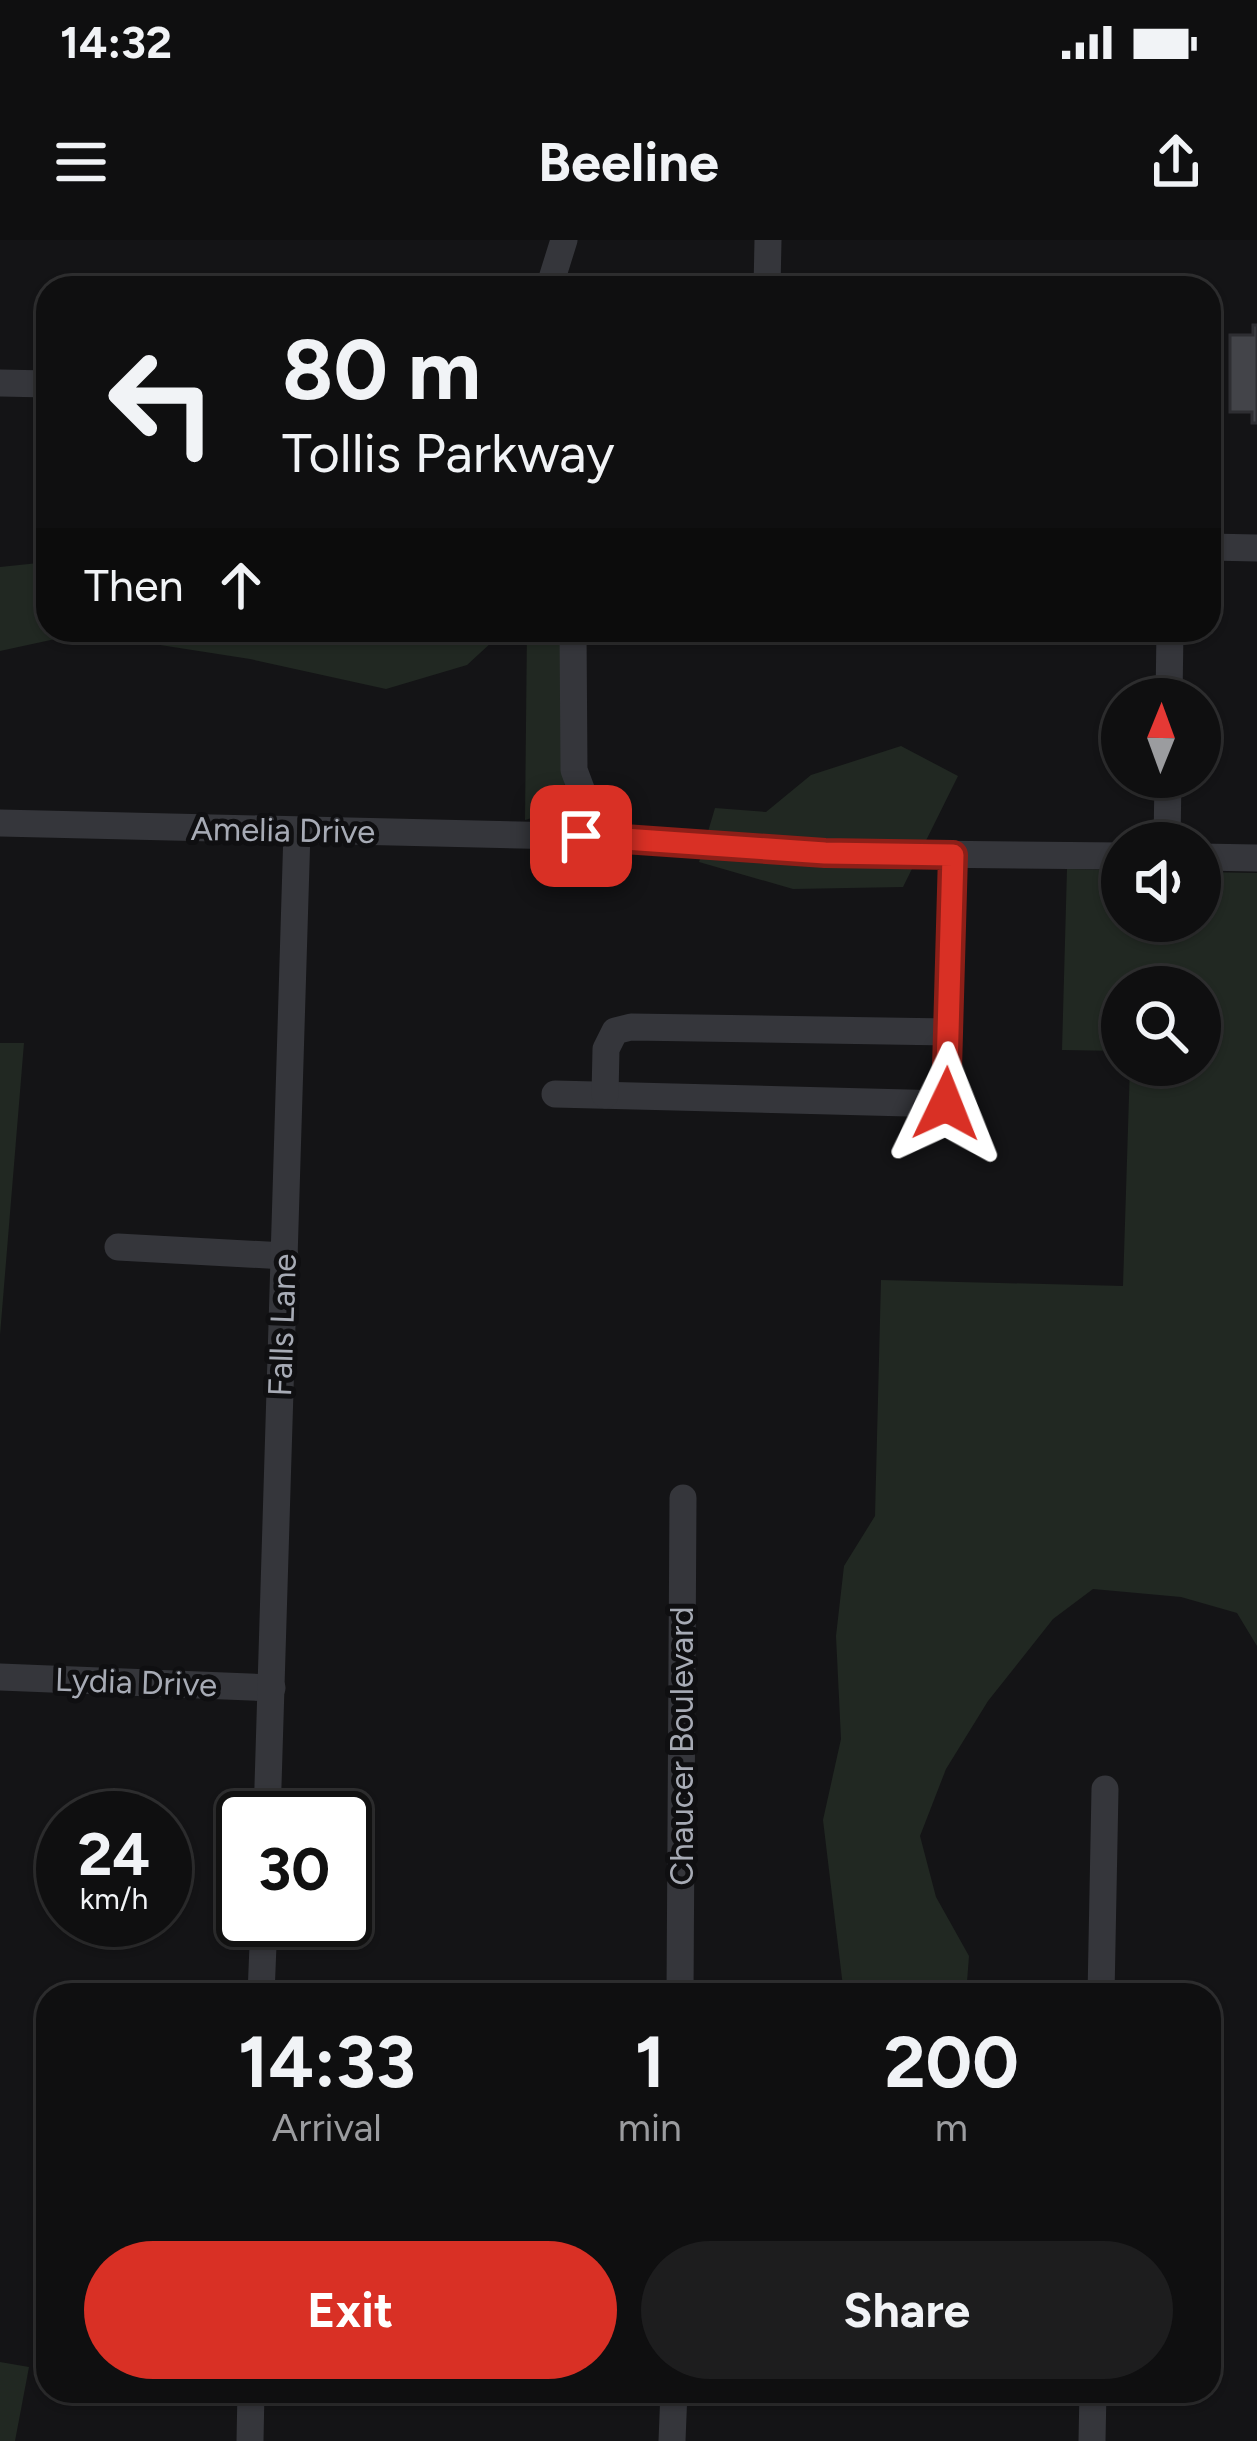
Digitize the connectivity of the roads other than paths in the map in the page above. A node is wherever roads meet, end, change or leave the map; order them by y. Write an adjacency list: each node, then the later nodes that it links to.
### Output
1 (564, 240): 3 (street)
2 (768, 240): 4 (street)
3 (553, 276)
4 (767, 276)
5 (0, 383): 6 (street)
6 (36, 384)
7 (1221, 547): 8 (street)
8 (1257, 548)
9 (573, 642): 14 (street)
10 (1170, 642): 11 (street)
11 (1169, 678)
12 (0, 823): 13 (street, Amelia Drive)
13 (297, 831): 14 (street, Amelia Drive); 23 (street, Falls Lane)
14 (582, 836): 15 (street, Amelia Drive)
15 (953, 855): 16 (street, Amelia Drive); 19 (street)
16 (1101, 856)
17 (1221, 857): 18 (street)
18 (1257, 858)
19 (949, 1032): 21 (street); 21 (street)
20 (555, 1094): 21 (street)
21 (605, 1095)
22 (118, 1247): 23 (street)
23 (284, 1256): 26 (street, Falls Lane)
24 (683, 1498): 31 (street, Chaucer Boulevard)
25 (0, 1677): 26 (street, Lydia Drive)
26 (272, 1688): 28 (street, Falls Lane)
27 (1105, 1789): 32 (street)
28 (268, 1791)
29 (263, 1947): 30 (street)
30 (261, 1983)
31 (680, 1983)
32 (1101, 1983)
33 (251, 2403): 36 (street)
34 (674, 2403): 37 (street)
35 (1093, 2403): 38 (street)
36 (250, 2441)
37 (672, 2441)
38 (1092, 2441)

